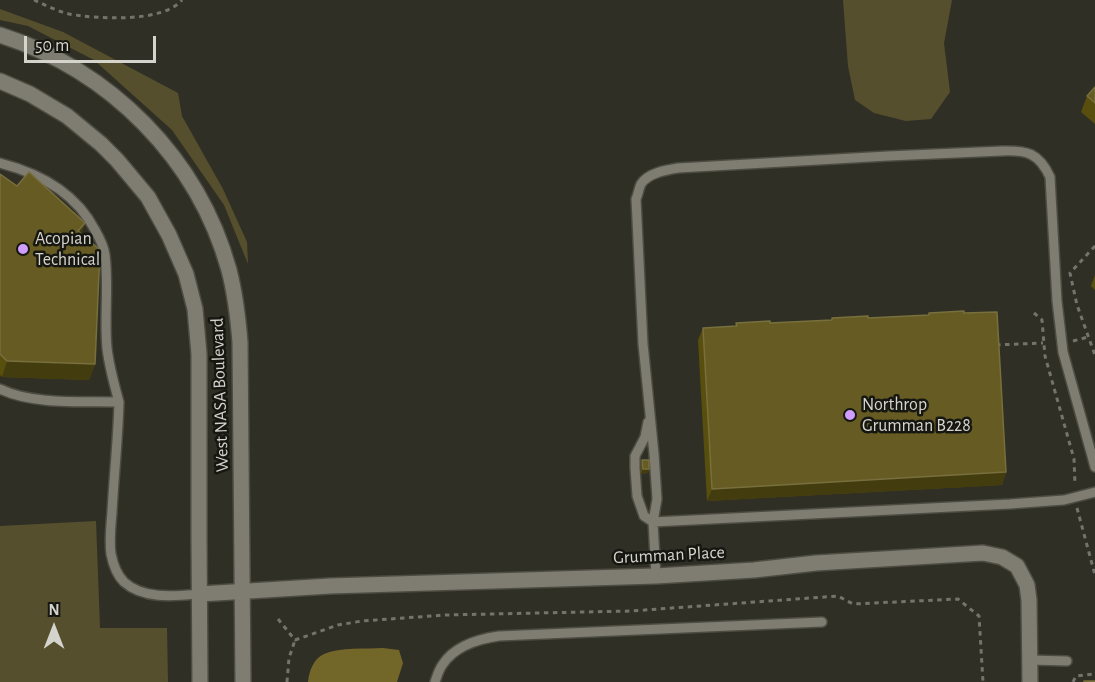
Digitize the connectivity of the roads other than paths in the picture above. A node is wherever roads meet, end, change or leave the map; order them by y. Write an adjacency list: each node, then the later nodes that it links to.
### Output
1 (0, 35): 11 (main road, West NASA Boulevard)
2 (0, 81): 12 (main road, West NASA Boulevard)
3 (0, 163): 5 (lane)
4 (0, 389): 5 (lane)
5 (118, 402): 12 (lane)
6 (650, 417): 7 (lane); 9 (lane); 9 (lane)
7 (1095, 467)
8 (1095, 492): 9 (lane)
9 (652, 522): 10 (lane)
10 (656, 576): 11 (main road, Grumman Place); 14 (main road, Grumman Place)
11 (243, 592): 12 (main road, Grumman Place); 17 (main road, West NASA Boulevard)
12 (200, 594): 16 (main road, West NASA Boulevard)
13 (822, 622): 18 (lane)
14 (1030, 660): 15 (lane); 19 (main road, Grumman Place)
15 (1066, 661)
16 (201, 682)
17 (243, 682)
18 (435, 682)
19 (1030, 682)

